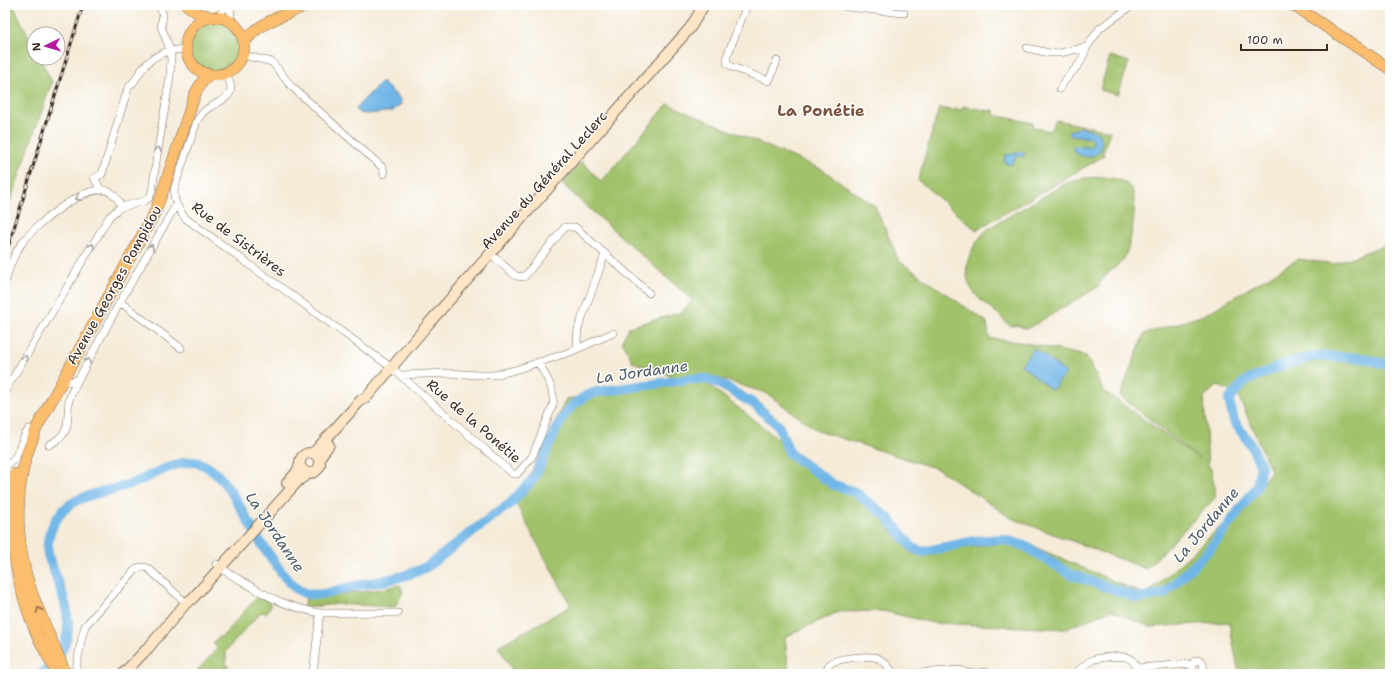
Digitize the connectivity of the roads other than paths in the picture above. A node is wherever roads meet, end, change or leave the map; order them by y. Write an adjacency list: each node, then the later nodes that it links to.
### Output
1 (159, 5): 19 (street)
2 (186, 5): 12 (main road); 14 (main road)
3 (228, 5): 12 (street); 13 (street)
4 (307, 5): 15 (main road)
5 (704, 5): 42 (street, Avenue du Général Leclerc)
6 (710, 5): 33 (street, Avenue du Général Leclerc)
7 (747, 5): 21 (street)
8 (841, 5): 11 (street)
9 (1133, 5): 16 (street)
10 (1293, 5): 23 (main road)
11 (904, 13)
12 (214, 17): 13 (main road); 14 (main road)
13 (234, 24): 15 (main road); 20 (main road)
14 (192, 27): 18 (main road)
15 (258, 27): 20 (main road)
16 (1087, 47): 17 (street); 26 (street)
17 (1027, 48)
18 (185, 49): 19 (street); 22 (main road)
19 (170, 50): 29 (street); 31 (street, one-way to 19)
20 (243, 50): 24 (main road); 28 (street)
21 (777, 61)
22 (194, 67): 25 (main road); 27 (main road)
23 (1390, 69)
24 (226, 74): 25 (main road); 30 (street, Rue de Sistrières)
25 (210, 75): 27 (main road)
26 (1060, 89)
27 (195, 94): 37 (main road, Avenue Georges Pompidou)
28 (384, 174)
29 (101, 190): 31 (street); 34 (street, one-way to 34)
30 (176, 205): 36 (street, Avenue Georges Pompidou, one-way to 30); 42 (street, Rue de Sistrières)
31 (122, 207): 46 (street, one-way to 31)
32 (606, 254): 33 (street); 35 (street); 40 (street)
33 (494, 257): 42 (street, Avenue du Général Leclerc)
34 (5, 282)
35 (649, 294)
36 (120, 302): 39 (street); 44 (street, Avenue Georges Pompidou, one-way to 36)
37 (94, 322): 45 (main road, Avenue Georges Pompidou); 48 (main road, Avenue Georges Pompidou)
38 (613, 332): 40 (street)
39 (181, 348)
40 (578, 348): 41 (street)
41 (538, 362): 43 (street); 43 (street, Rue de la Ponétie)
42 (392, 368): 43 (street, Rue de la Ponétie); 47 (street, Avenue du Général Leclerc)
43 (401, 375)
44 (78, 380): 45 (street, Avenue Georges Pompidou); 49 (street, Avenue Georges Pompidou)
45 (60, 383): 51 (main road, Avenue Georges Pompidou)
46 (5, 392)
47 (366, 398): 50 (street, Avenue du Général Leclerc); 52 (street, Avenue du Général Leclerc)
48 (29, 429): 53 (street); 55 (main road, Avenue Georges Pompidou)
49 (48, 444)
50 (311, 453): 52 (street); 54 (street, Avenue du Général Leclerc)
51 (25, 461): 55 (main road); 60 (main road, Avenue Georges Pompidou)
52 (320, 461): 56 (street, Avenue du Général Leclerc)
53 (5, 465): 55 (street)
54 (300, 465): 56 (street); 59 (street, Avenue du Général Leclerc)
55 (14, 473): 58 (main road, Avenue Georges Pompidou); 60 (main road)
56 (308, 474): 59 (street, Avenue du Général Leclerc)
57 (5, 482): 58 (street)
58 (13, 490): 65 (main road, Avenue Georges Pompidou)
59 (262, 517): 61 (street, Avenue du Général Leclerc)
60 (19, 532): 65 (main road, Avenue Georges Pompidou, one-way to 60)
61 (218, 566): 62 (street, Avenue du Général Leclerc); 63 (street)
62 (186, 603): 67 (street); 70 (street, Avenue du Général Leclerc)
63 (320, 613): 64 (street); 71 (street)
64 (398, 613)
65 (48, 647): 68 (main road, Avenue Georges Pompidou)
66 (1192, 664): 69 (street); 77 (street); 78 (street)
67 (75, 670)
68 (62, 671)
69 (1137, 671): 76 (street)
70 (123, 674)
71 (313, 674)
72 (827, 674): 73 (street)
73 (894, 674)
74 (906, 674): 75 (street)
75 (989, 674)
76 (1075, 674)
77 (1194, 674)
78 (1204, 674)

